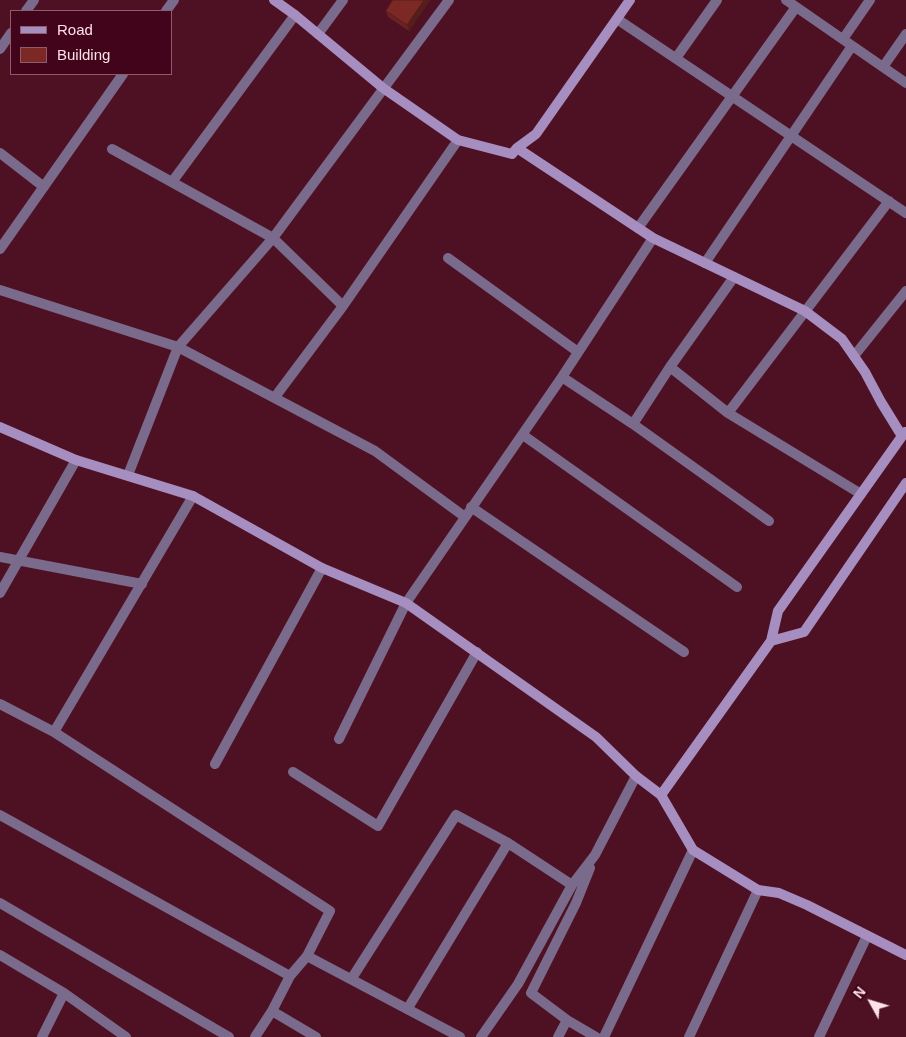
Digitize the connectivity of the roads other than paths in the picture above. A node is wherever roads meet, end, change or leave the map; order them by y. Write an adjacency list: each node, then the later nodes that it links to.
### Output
1 (274, 0): 9 (street)
2 (344, 0): 12 (street)
3 (449, 0): 20 (street)
4 (630, 0): 10 (street)
5 (717, 0): 16 (street)
6 (786, 0): 8 (street)
7 (870, 0): 14 (street)
8 (796, 7): 14 (street); 21 (street)
9 (295, 15): 12 (street); 27 (street)
10 (617, 19): 16 (street); 24 (street)
11 (10, 34): 15 (street)
12 (318, 34): 20 (street)
13 (906, 34): 17 (street)
14 (847, 42): 17 (street); 22 (street)
15 (0, 49)
16 (676, 58): 21 (street)
17 (883, 67): 19 (street)
18 (122, 75): 28 (street)
19 (906, 83)
20 (383, 88): 23 (street); 32 (street)
21 (732, 96): 22 (street); 31 (street)
22 (791, 136): 29 (street); 36 (street)
23 (458, 140): 24 (street); 40 (street)
24 (517, 148): 31 (street)
25 (112, 149): 27 (street)
26 (0, 153): 28 (street)
27 (172, 182): 32 (street)
28 (44, 187): 34 (street)
29 (889, 201): 30 (street); 41 (street)
30 (906, 213)
31 (638, 228): 33 (street)
32 (273, 238): 40 (street); 42 (street)
33 (653, 238): 36 (street); 43 (street)
34 (0, 249)
35 (448, 258): 43 (street)
36 (705, 263): 37 (street)
37 (734, 277): 41 (street); 45 (street)
38 (0, 290): 42 (street)
39 (906, 291): 44 (street)
40 (343, 306): 47 (street)
41 (805, 312): 44 (street); 48 (street)
42 (178, 347): 47 (street); 54 (street)
43 (578, 352): 46 (street)
44 (854, 356): 51 (street)
45 (670, 367): 48 (street); 49 (street)
46 (562, 377): 49 (street); 52 (street)
47 (275, 397): 59 (street)
48 (728, 413): 56 (street)
49 (633, 424): 60 (street)
50 (0, 427): 53 (street)
51 (904, 433): 56 (street)
52 (523, 435): 58 (street); 65 (street)
53 (76, 460): 54 (street); 62 (street)
54 (128, 476): 57 (street)
55 (906, 483): 68 (street)
56 (861, 494): 68 (street)
57 (193, 496): 63 (street); 64 (street)
58 (471, 507): 59 (street); 70 (street)
59 (465, 517): 67 (street)
60 (769, 521)
61 (0, 557): 62 (street)
62 (19, 560): 64 (street); 66 (street)
63 (322, 568): 67 (street); 74 (street)
64 (142, 584): 72 (street)
65 (737, 587)
66 (0, 593)
67 (406, 603): 69 (street); 73 (street)
68 (771, 641): 77 (street)
69 (477, 652): 75 (street); 76 (street)
70 (684, 652)
71 (0, 704): 72 (street)
72 (54, 732): 88 (street)
73 (338, 738)
74 (215, 764)
75 (293, 772)
76 (636, 776): 77 (street); 81 (street)
77 (661, 794): 80 (street)
78 (0, 815): 89 (street)
79 (508, 842): 82 (street); 90 (street); 94 (street)
80 (693, 850): 83 (street); 106 (street)
81 (595, 855): 82 (street); 93 (street)
82 (572, 885): 91 (street)
83 (758, 890): 85 (street); 107 (street)
84 (0, 903): 99 (street)
85 (868, 936): 87 (street); 108 (street)
86 (0, 955): 92 (street)
87 (906, 955)
88 (307, 956): 89 (street); 90 (street)
89 (290, 976): 95 (street)
90 (352, 978): 94 (street)
91 (518, 984): 93 (street); 103 (street)
92 (64, 993): 97 (street); 98 (street)
93 (531, 993): 96 (street)
94 (408, 1008): 102 (street)
95 (272, 1011): 100 (street); 101 (street)
96 (567, 1020): 104 (street); 105 (street)
97 (42, 1037)
98 (126, 1037)
99 (229, 1037)
100 (255, 1037)
101 (316, 1037)
102 (460, 1037)
103 (481, 1037)
104 (558, 1037)
105 (596, 1037)
106 (604, 1037)
107 (690, 1037)
108 (819, 1037)

